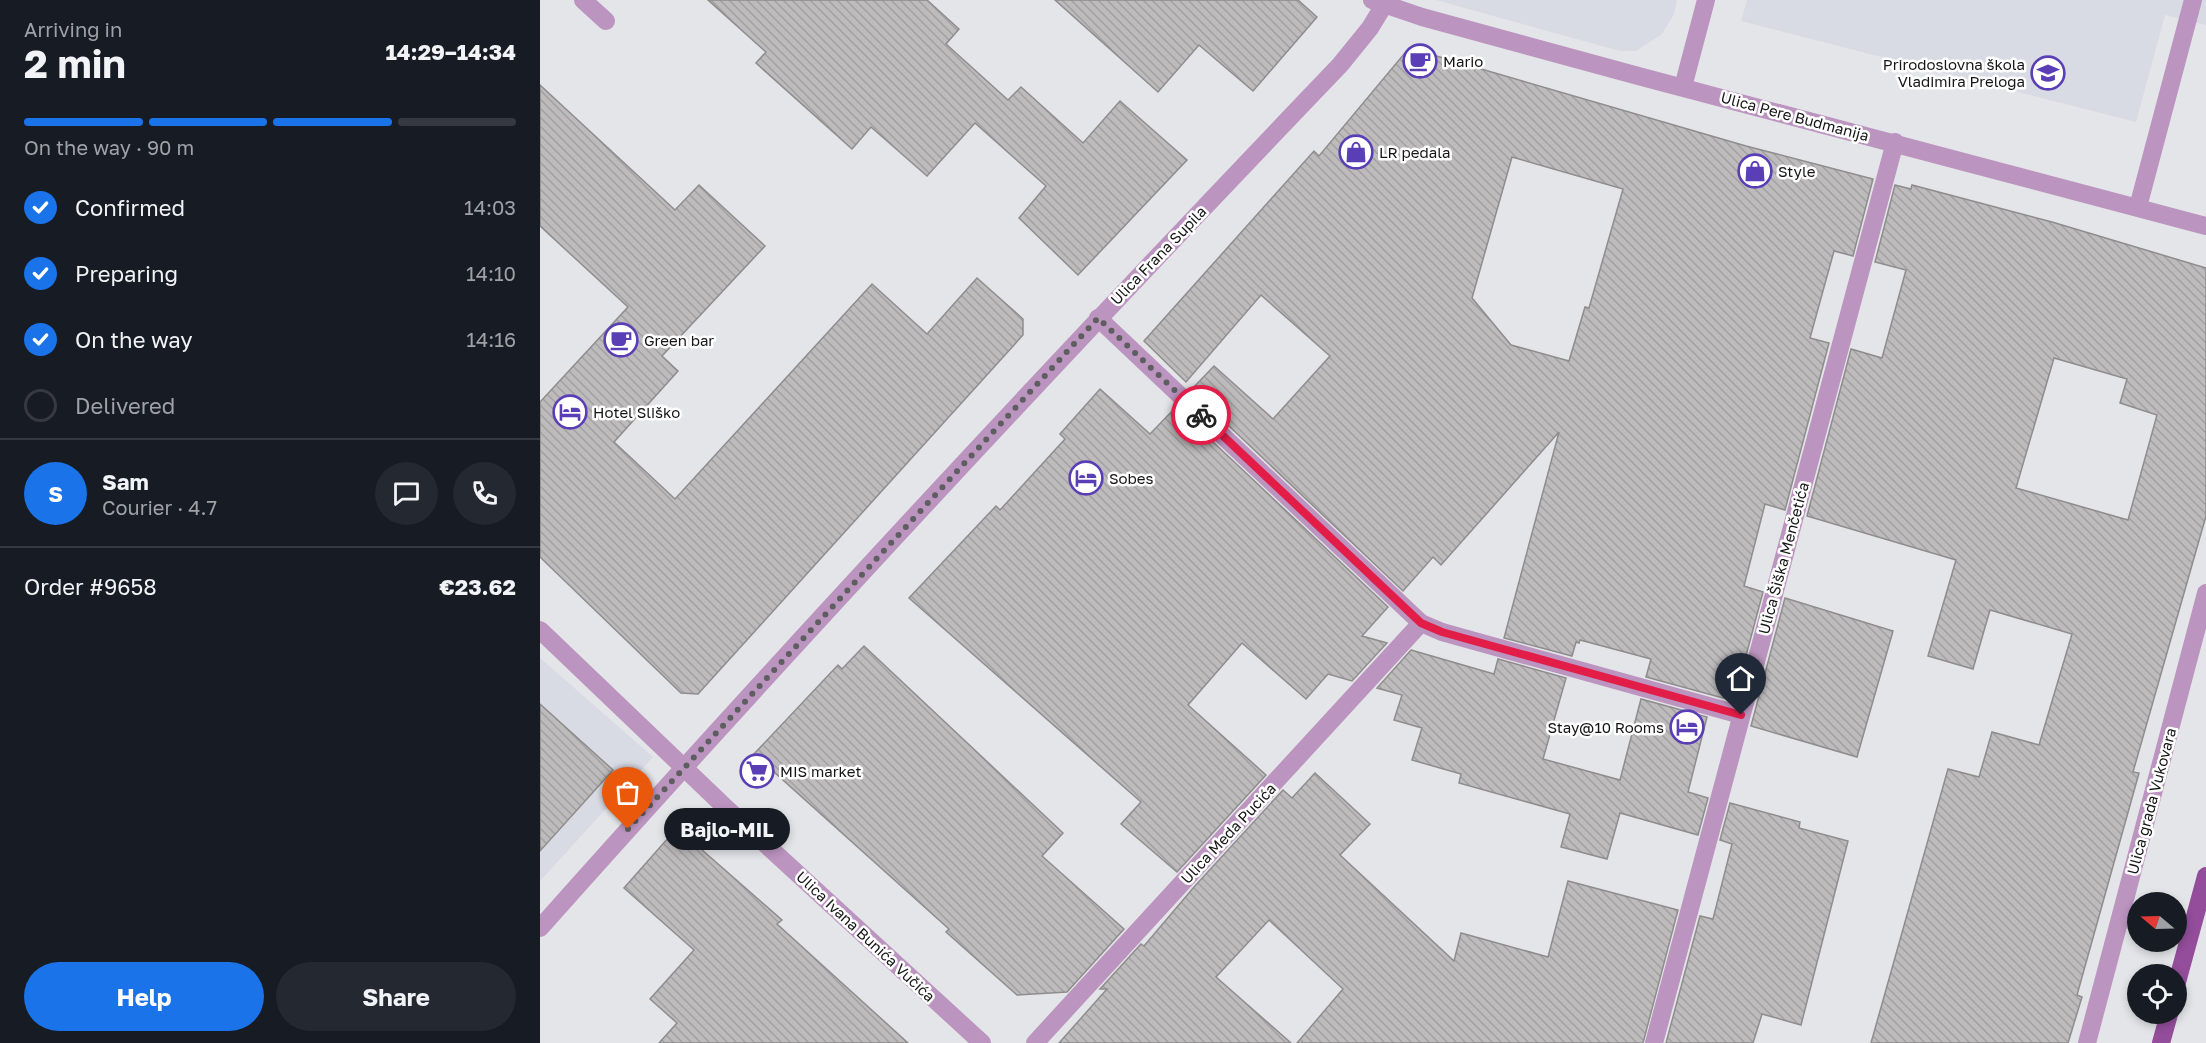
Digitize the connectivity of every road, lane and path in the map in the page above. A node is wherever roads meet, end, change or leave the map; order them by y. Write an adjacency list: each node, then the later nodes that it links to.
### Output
1 (583, 0): 5 (street)
2 (1706, 0): 6 (street)
3 (2193, 0): 8 (street)
4 (1378, 2): 6 (street, Ulica Pere Budmanija); 10 (street, Ulica Frana Supila)
5 (606, 21)
6 (1683, 87): 7 (street, Ulica Pere Budmanija)
7 (1895, 142): 8 (street, Ulica Pere Budmanija); 14 (street, Ulica Šiška Menčetića)
8 (2138, 207): 9 (street, Ulica Pere Budmanija)
9 (2206, 226)
10 (1098, 318): 12 (street); 15 (street, Ulica Frana Supila)
11 (2206, 594): 23 (street, Ulica grada Vukovara)
12 (1421, 623): 14 (street); 21 (street, Ulica Meda Pucića)
13 (540, 630): 15 (street, Ulica Ivana Bunića Vučića)
14 (1741, 715): 22 (street, Ulica Šiška Menčetića)
15 (684, 767): 17 (street, Ulica Frana Supila); 20 (street, Ulica Ivana Bunića Vučića)
16 (2206, 876): 18 (main road)
17 (540, 928)
18 (2182, 964)
19 (2166, 1024): 24 (main road)
20 (982, 1043)
21 (1035, 1043)
22 (1654, 1043)
23 (2087, 1043)
24 (2161, 1043)

